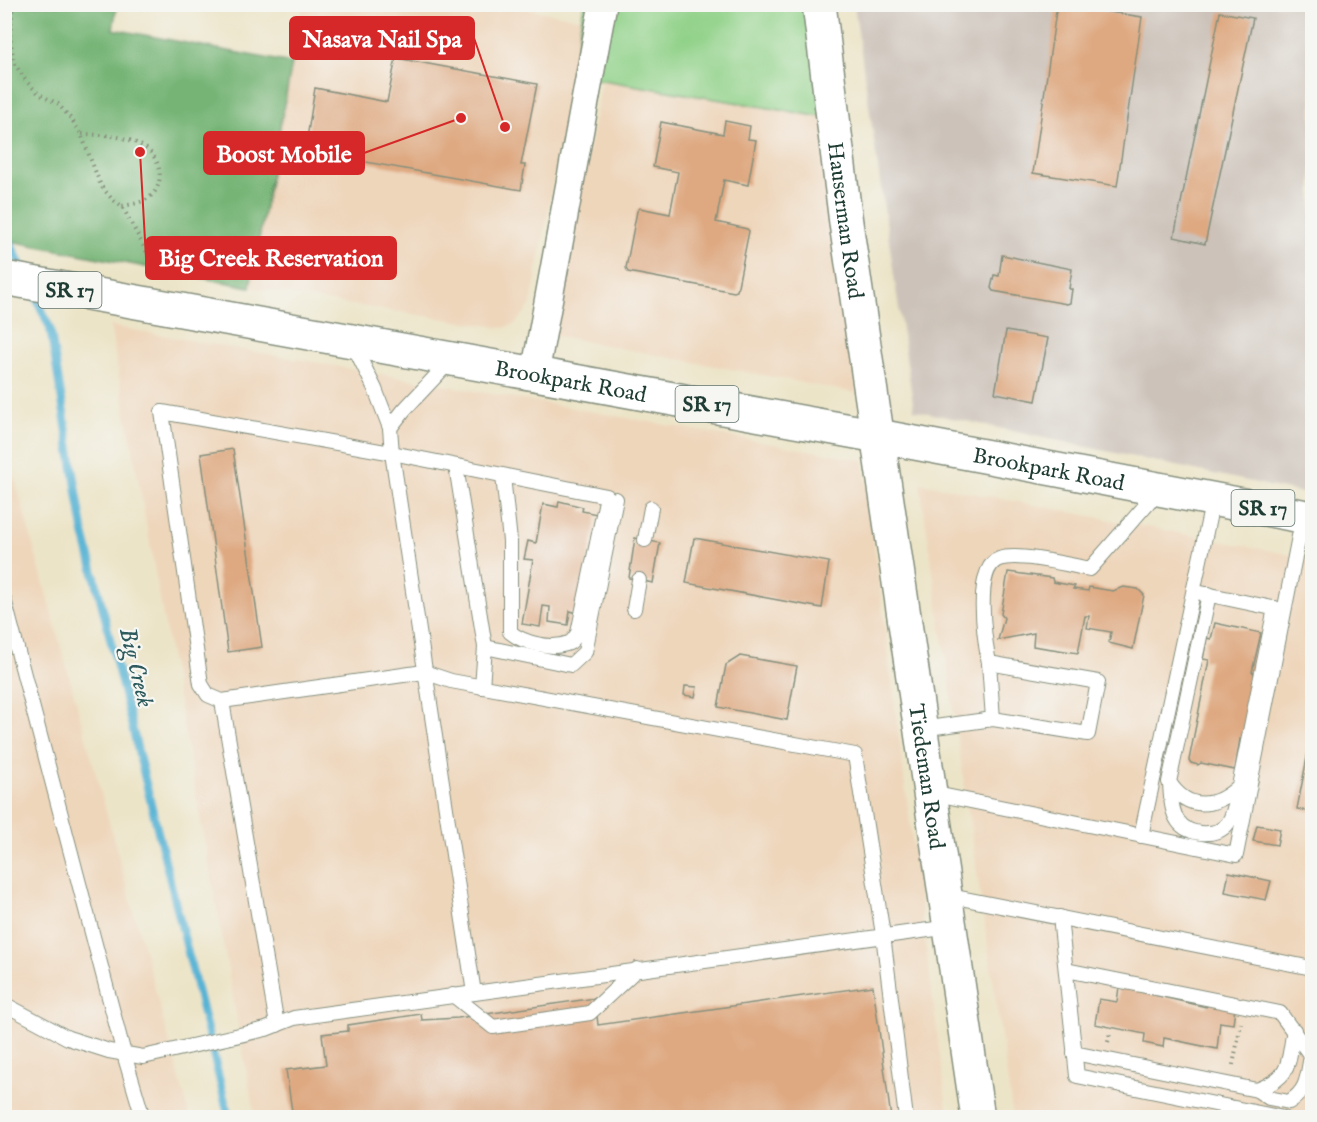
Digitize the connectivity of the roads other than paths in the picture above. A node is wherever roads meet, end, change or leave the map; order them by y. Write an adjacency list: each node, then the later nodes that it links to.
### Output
1 (603, 4): 6 (street)
2 (819, 4): 8 (main road, Hauserman Road)
3 (4, 278): 4 (main road, Brookpark Road / SR 17)
4 (350, 340): 5 (main road, Brookpark Road / SR 17); 7 (lane)
5 (453, 359): 6 (main road, Brookpark Road / SR 17); 7 (lane)
6 (535, 373): 8 (main road, Brookpark Road / SR 17)
7 (390, 428): 9 (lane)
8 (878, 436): 12 (main road, Brookpark Road / SR 17); 30 (main road, Tiedeman Road)
9 (392, 453): 10 (lane); 26 (lane); 28 (lane)
10 (456, 466): 11 (lane); 24 (lane)
11 (503, 476): 13 (lane); 13 (lane)
12 (1160, 489): 14 (main road, Brookpark Road / SR 17); 25 (lane)
13 (612, 497): 24 (lane)
14 (1213, 499): 16 (main road, Brookpark Road / SR 17); 19 (lane)
15 (651, 508): 17 (lane)
16 (1308, 517): 23 (lane)
17 (645, 540)
18 (639, 580): 22 (lane)
19 (1192, 591): 20 (lane); 34 (lane)
20 (1209, 594): 23 (lane); 31 (lane)
21 (4, 599): 47 (lane)
22 (634, 609)
23 (1280, 609): 32 (lane); 34 (lane)
24 (485, 647): 27 (lane)
25 (989, 663): 29 (lane); 29 (lane)
26 (424, 672): 27 (lane); 28 (lane); 41 (lane)
27 (483, 687): 37 (lane)
28 (222, 701): 44 (lane)
29 (993, 719): 30 (lane)
30 (921, 729): 33 (main road, Tiedeman Road)
31 (1169, 782): 32 (lane); 32 (lane)
32 (1239, 786)
33 (931, 793): 34 (lane); 35 (main road, Tiedeman Road)
34 (1141, 836)
35 (947, 911): 36 (lane); 37 (lane); 51 (main road, Tiedeman Road)
36 (1060, 917): 39 (lane); 40 (lane)
37 (883, 935): 38 (lane); 50 (lane)
38 (637, 969): 41 (lane); 42 (lane)
39 (1312, 969)
40 (1066, 970): 45 (lane); 46 (lane)
41 (474, 993): 42 (lane)
42 (453, 996): 44 (lane)
43 (4, 1004): 47 (lane)
44 (271, 1027): 47 (lane)
45 (1294, 1030): 48 (lane); 48 (lane)
46 (1074, 1053): 48 (lane); 52 (lane)
47 (124, 1054): 49 (lane)
48 (1257, 1090)
49 (143, 1118)
50 (906, 1118)
51 (978, 1118)
52 (1283, 1118)

